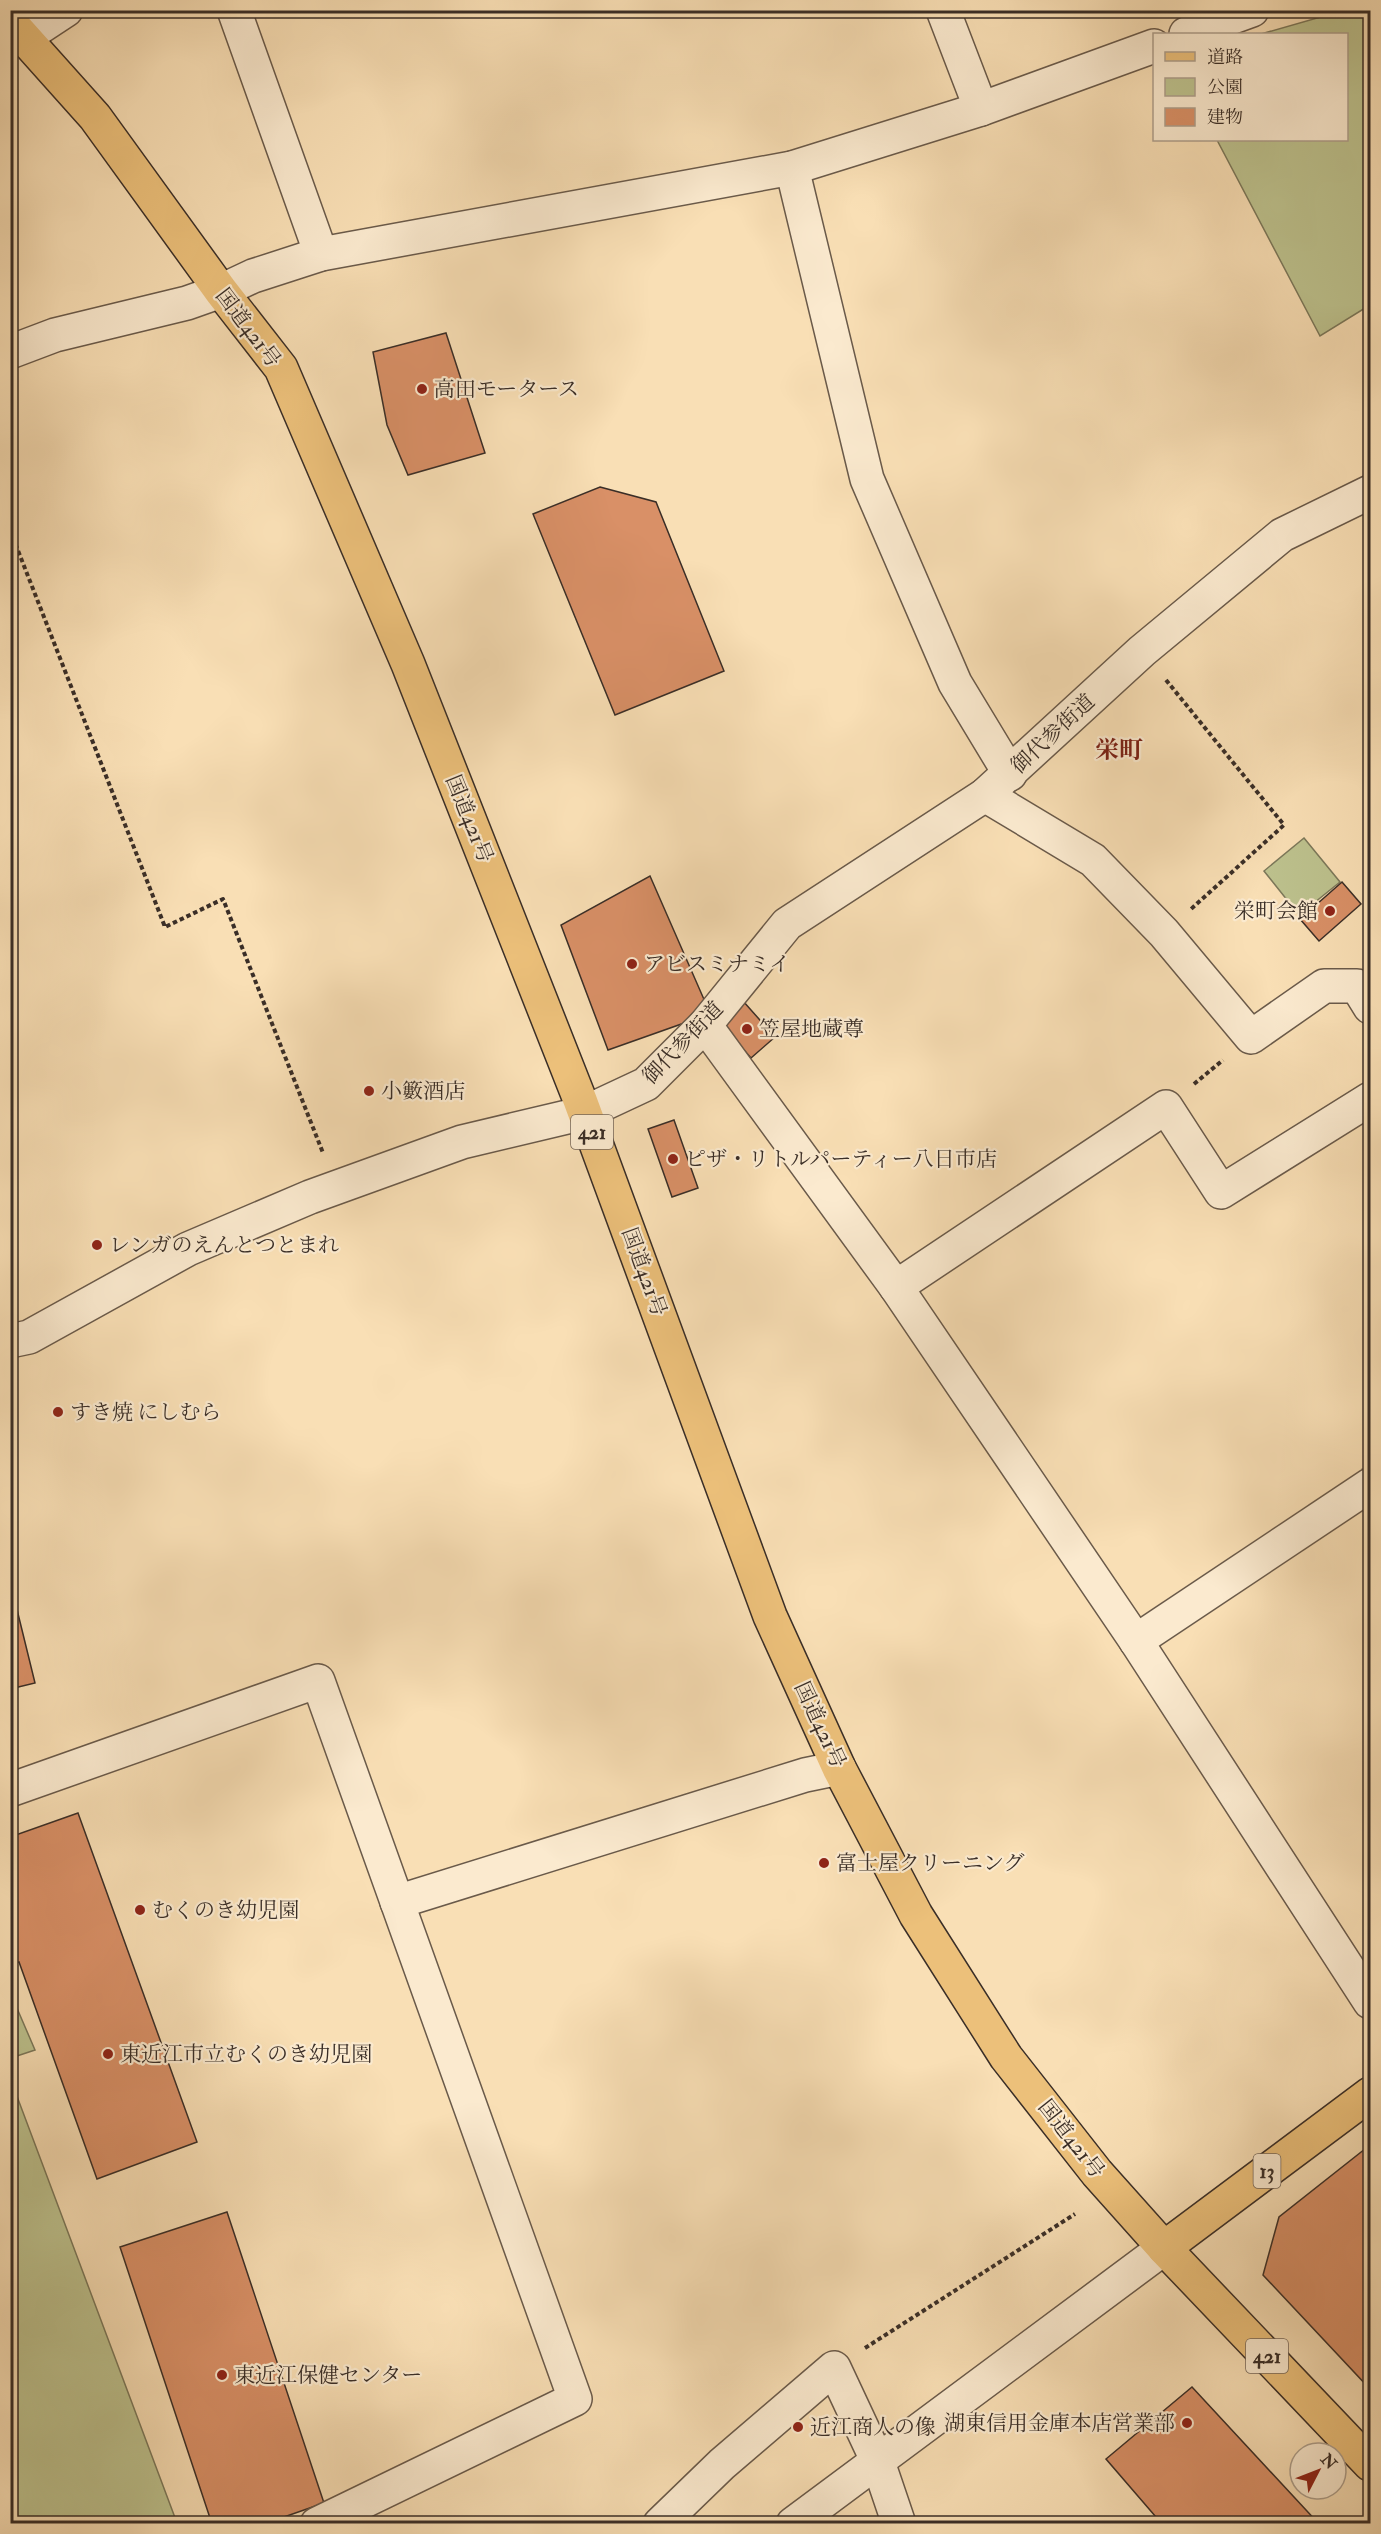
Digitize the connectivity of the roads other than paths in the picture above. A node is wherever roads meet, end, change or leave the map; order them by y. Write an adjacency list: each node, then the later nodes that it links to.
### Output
1 (66, 10): 5 (street)
2 (234, 10): 10 (street)
3 (943, 10): 8 (street)
4 (1252, 10): 6 (street)
5 (18, 29): 11 (main road, 国道421号 / 421)
6 (1189, 33)
7 (1153, 47): 8 (street)
8 (981, 109): 9 (street)
9 (792, 168): 10 (street); 14 (street)
10 (321, 254): 11 (street)
11 (220, 291): 12 (street); 19 (main road, 国道421号 / 421)
12 (10, 351)
13 (1371, 492): 14 (street, 御代参街道)
14 (1010, 774): 15 (street, 御代参街道)
15 (985, 795): 16 (street); 17 (street, 御代参街道)
16 (1371, 1007)
17 (705, 1025): 19 (street, 御代参街道); 20 (street)
18 (1371, 1099): 20 (street)
19 (584, 1113): 21 (street, 御代参街道); 24 (main road, 国道421号 / 421)
20 (896, 1287): 23 (street)
21 (10, 1341)
22 (1371, 1485): 23 (street)
23 (1136, 1641): 27 (street)
24 (839, 1768): 26 (street); 30 (main road, 国道421号 / 421)
25 (10, 1790): 26 (street)
26 (397, 1902): 33 (street)
27 (1360, 1964): 28 (street)
28 (1371, 2002)
29 (1371, 2094): 30 (main road, 13)
30 (1164, 2248): 31 (street); 32 (main road, 国道421号 / 421)
31 (878, 2462): 34 (street); 35 (street); 36 (street)
32 (1371, 2464)
33 (317, 2523)
34 (660, 2523)
35 (793, 2523)
36 (899, 2523)

